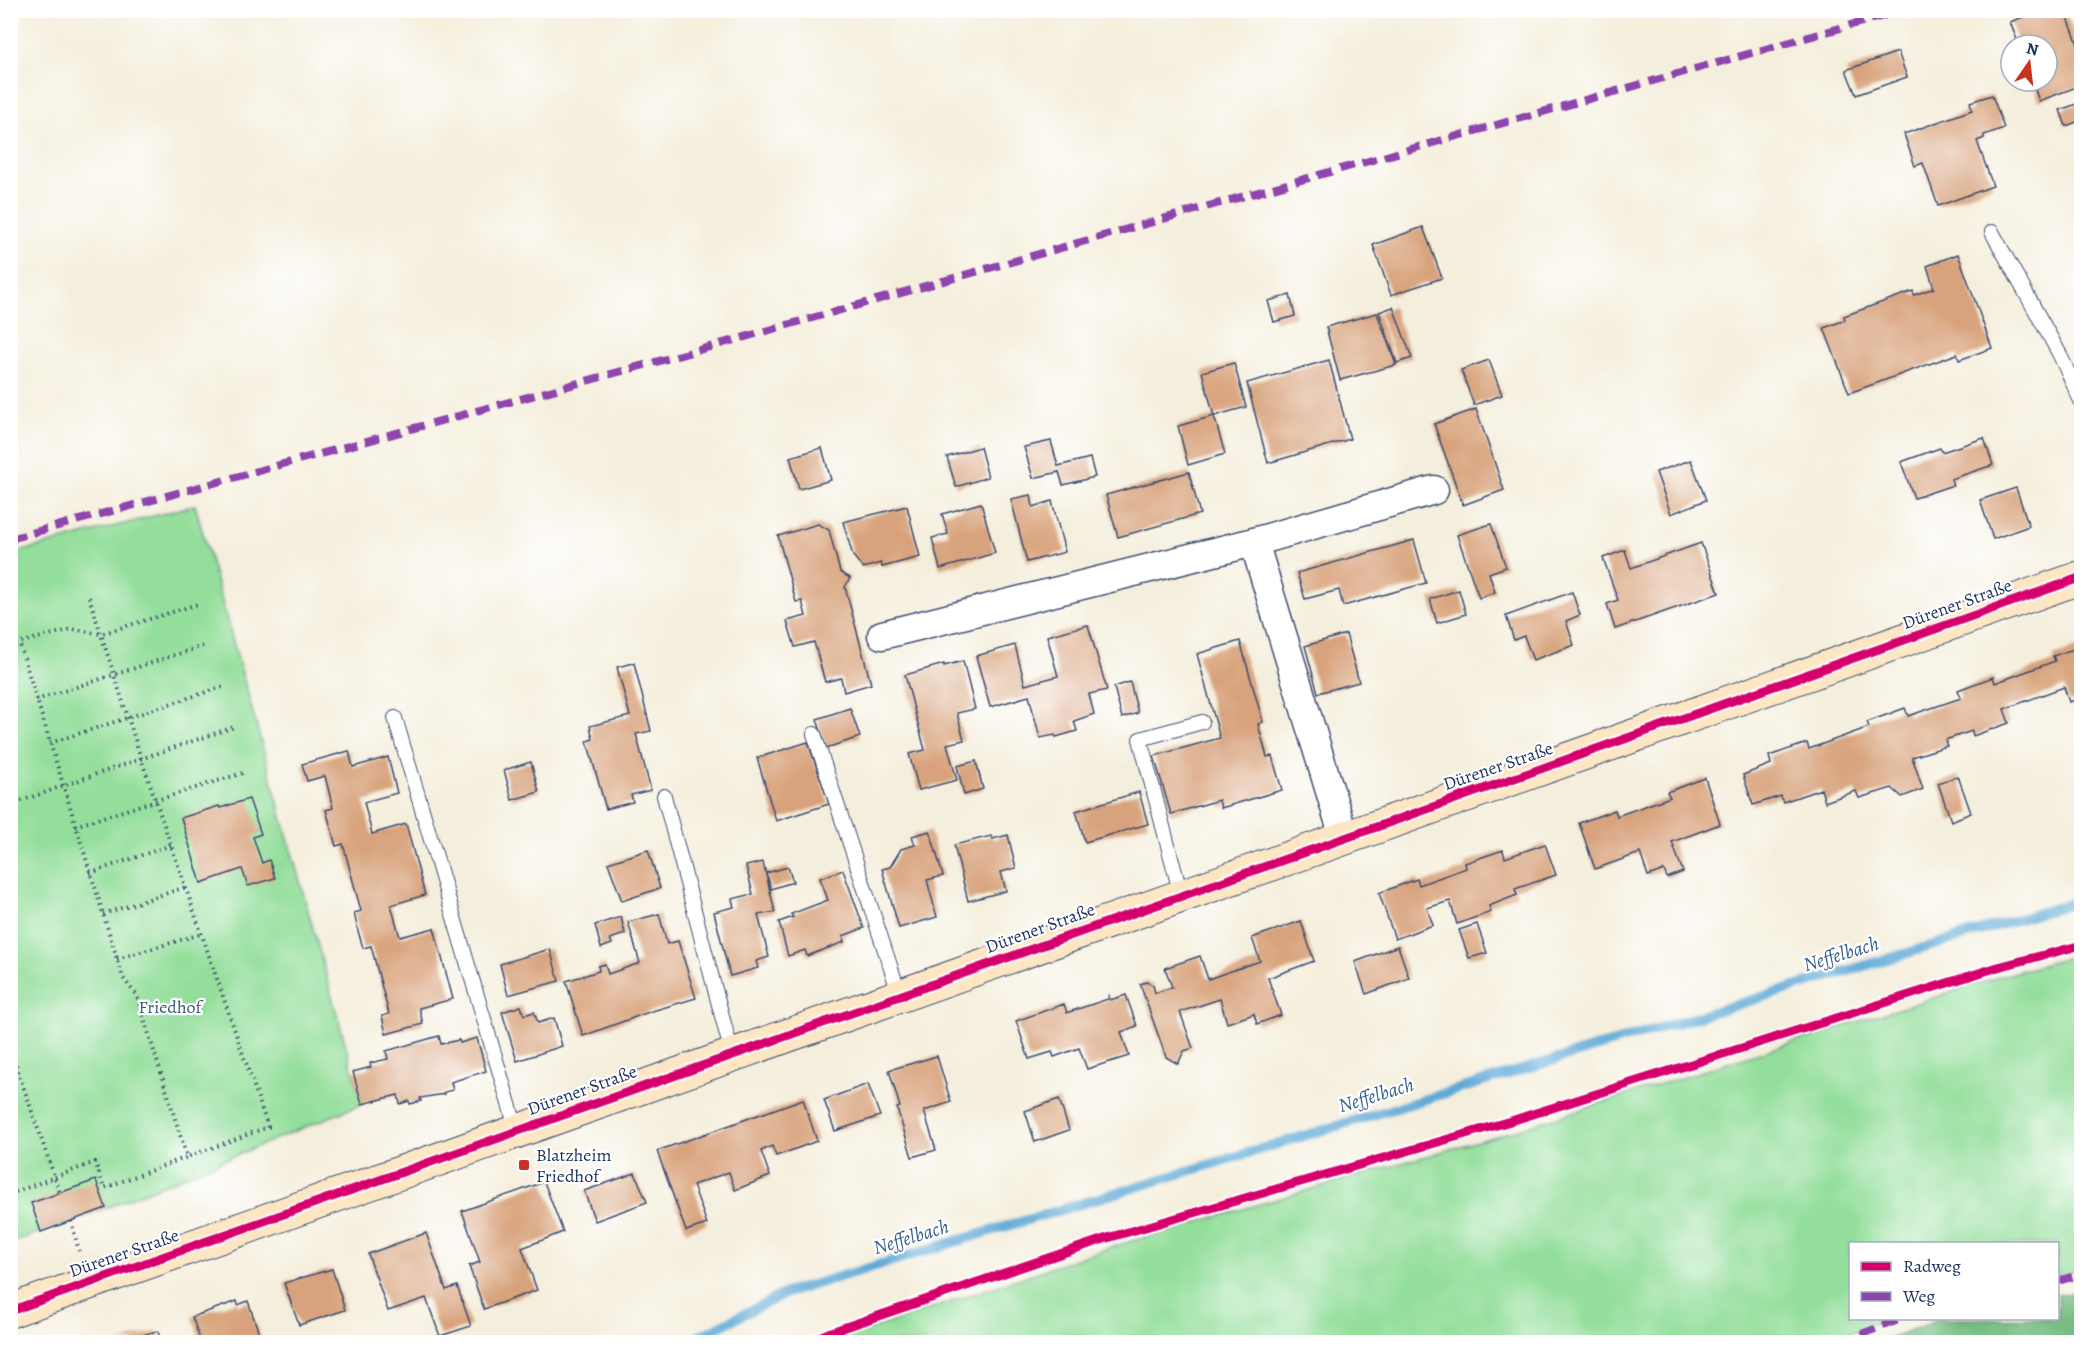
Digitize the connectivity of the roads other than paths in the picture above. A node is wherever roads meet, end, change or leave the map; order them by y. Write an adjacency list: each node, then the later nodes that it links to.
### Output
1 (1992, 232): 2 (lane)
2 (2082, 403)
3 (1434, 490): 4 (street)
4 (1254, 542): 6 (street); 11 (street)
5 (2082, 577): 11 (street, Dürener Straße)
6 (882, 635)
7 (395, 718): 15 (lane)
8 (1202, 722): 12 (lane)
9 (814, 734): 13 (lane)
10 (664, 796): 14 (lane)
11 (1344, 837): 12 (street, Dürener Straße)
12 (1181, 895): 13 (street, Dürener Straße)
13 (900, 996): 14 (street, Dürener Straße)
14 (732, 1054): 15 (street, Dürener Straße)
15 (517, 1131): 16 (street, Dürener Straße)
16 (10, 1311)

